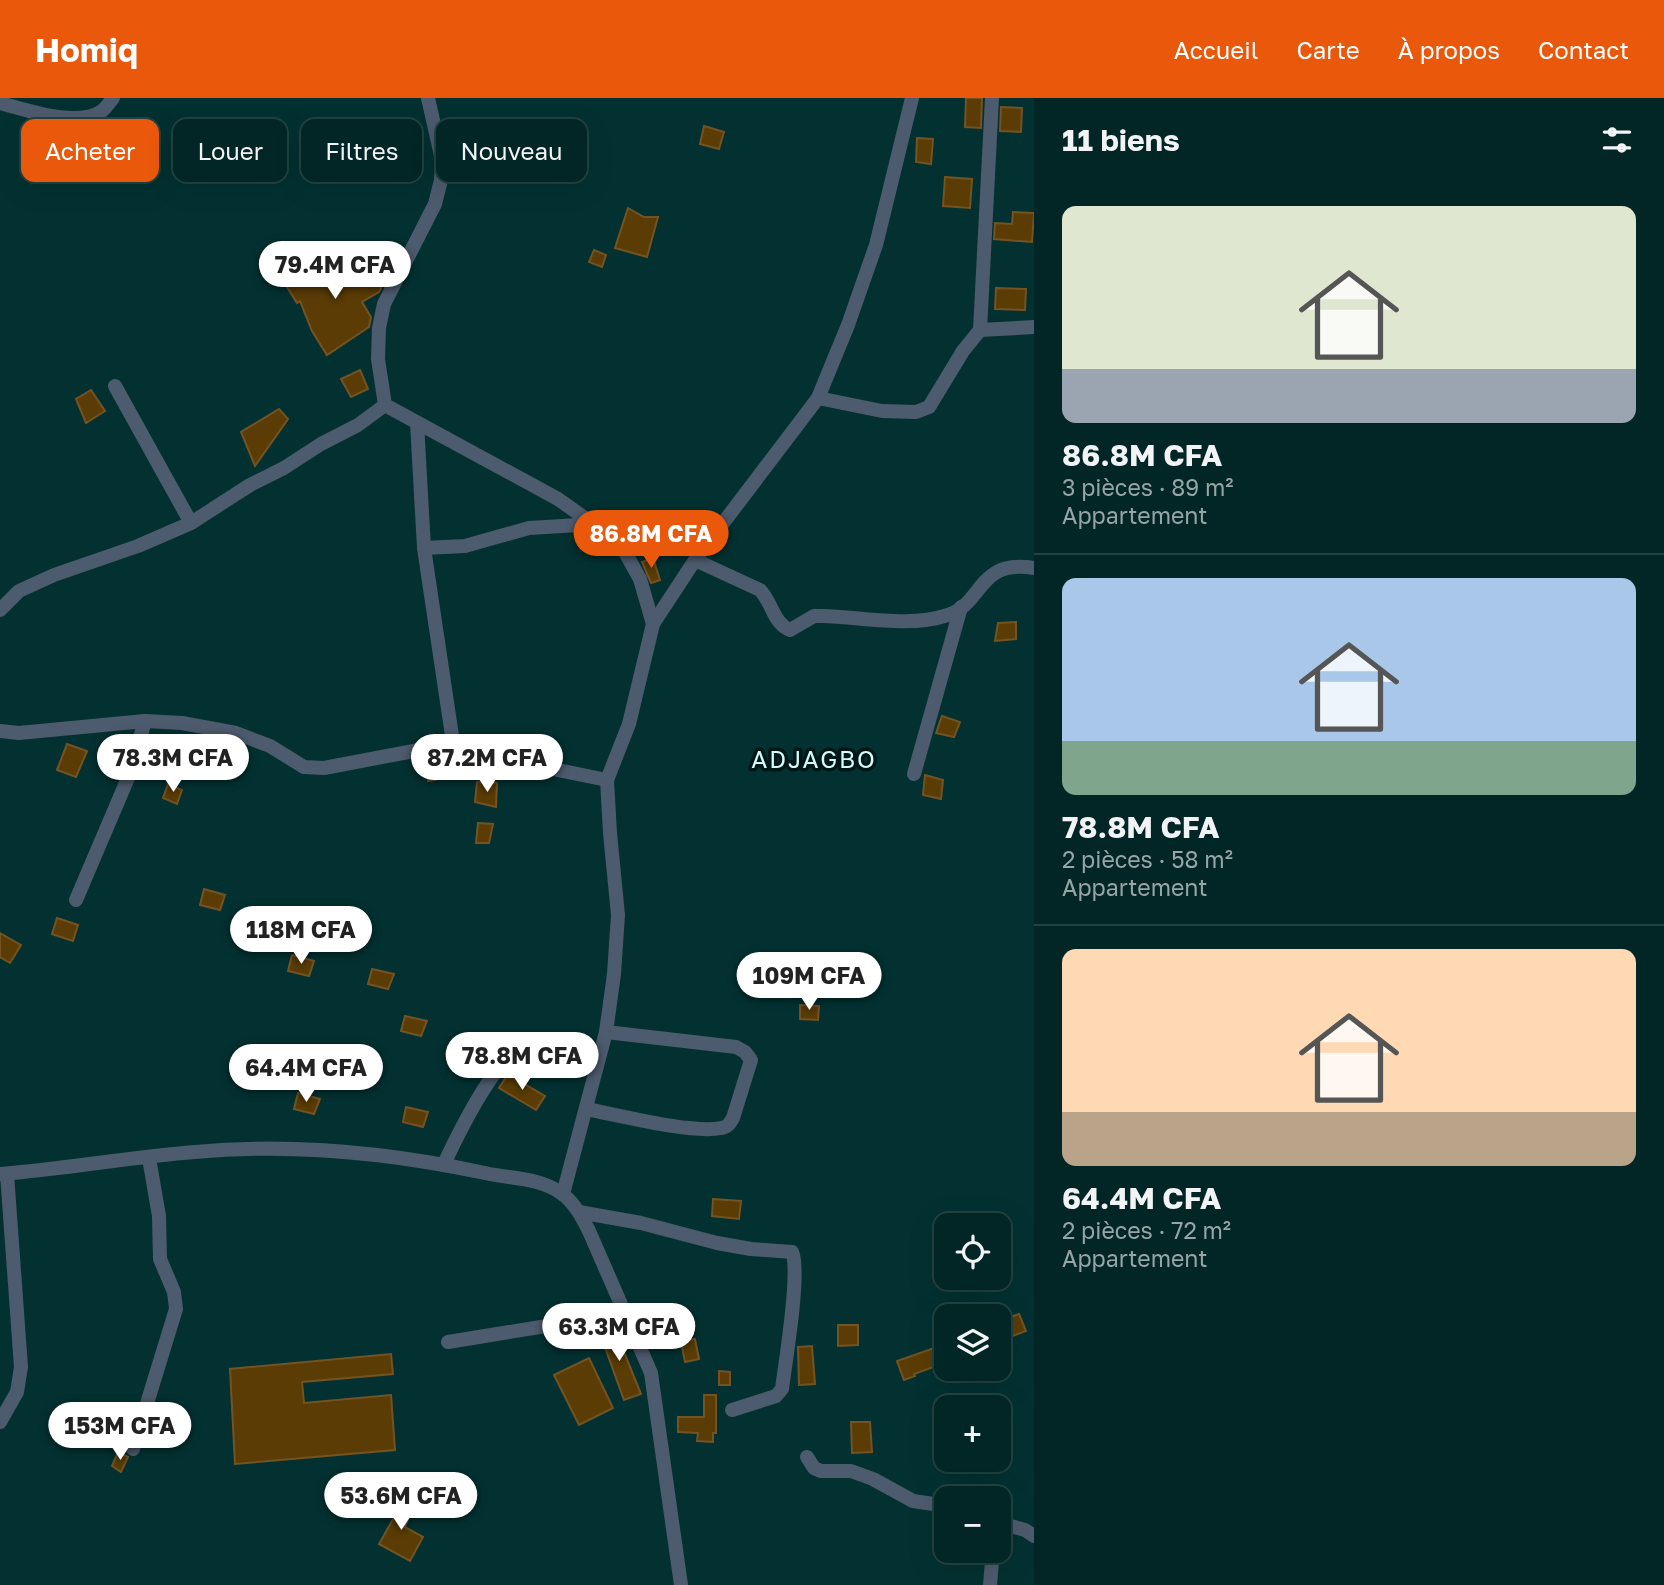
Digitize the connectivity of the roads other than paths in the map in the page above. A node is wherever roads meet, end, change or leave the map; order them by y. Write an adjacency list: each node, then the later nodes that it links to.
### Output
1 (113, 98): 5 (street)
2 (428, 98): 10 (street)
3 (912, 98): 9 (street)
4 (992, 98): 7 (street)
5 (0, 103)
6 (1034, 327): 7 (street)
7 (980, 330): 9 (street)
8 (115, 386): 12 (street)
9 (818, 398): 15 (street)
10 (385, 405): 11 (street); 12 (street)
11 (416, 422): 13 (street); 14 (street)
12 (191, 523): 18 (street)
13 (594, 524): 14 (street); 19 (street)
14 (424, 548): 22 (street)
15 (695, 560): 17 (street); 19 (street)
16 (1034, 568): 17 (street)
17 (961, 607): 23 (street)
18 (0, 610)
19 (653, 624): 24 (street)
20 (145, 721): 21 (street); 22 (street); 25 (street)
21 (0, 732)
22 (454, 749): 24 (street)
23 (914, 774)
24 (607, 780): 26 (street)
25 (76, 900)
26 (606, 1032): 28 (street); 28 (street)
27 (520, 1047): 30 (street)
28 (586, 1109): 32 (street)
29 (149, 1158): 30 (street); 31 (street); 38 (street)
30 (444, 1164): 32 (street)
31 (4, 1174): 37 (street)
32 (563, 1194): 33 (street)
33 (579, 1212): 34 (street); 36 (street)
34 (626, 1313): 35 (street); 44 (street)
35 (448, 1342)
36 (732, 1410)
37 (0, 1422)
38 (132, 1449)
39 (807, 1457): 40 (street)
40 (934, 1504)
41 (1011, 1525): 42 (street)
42 (1034, 1536)
43 (992, 1563): 45 (street)
44 (681, 1585)
45 (990, 1585)

